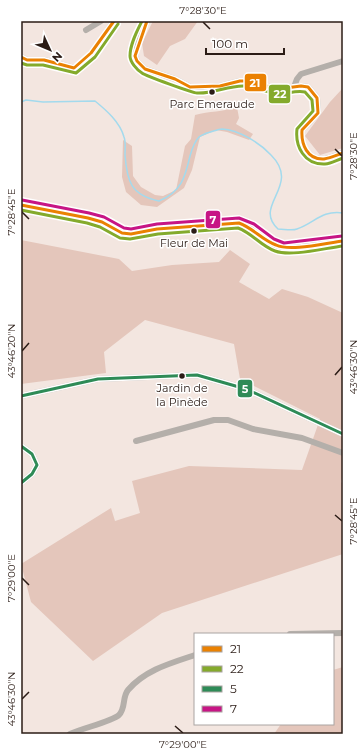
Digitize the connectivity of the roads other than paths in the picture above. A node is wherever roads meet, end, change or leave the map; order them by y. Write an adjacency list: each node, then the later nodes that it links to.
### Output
1 (101, 21): 4 (street)
2 (114, 21): 5 (street)
3 (147, 21): 7 (street)
4 (86, 30)
5 (21, 57)
6 (343, 61): 7 (street)
7 (294, 87): 8 (street)
8 (343, 153)
9 (21, 204): 10 (street)
10 (343, 241)
11 (21, 396): 12 (street)
12 (343, 434)
13 (136, 441): 15 (street)
14 (21, 446): 16 (street)
15 (343, 453)
16 (21, 483)
17 (194, 655): 18 (street)
18 (70, 734)

